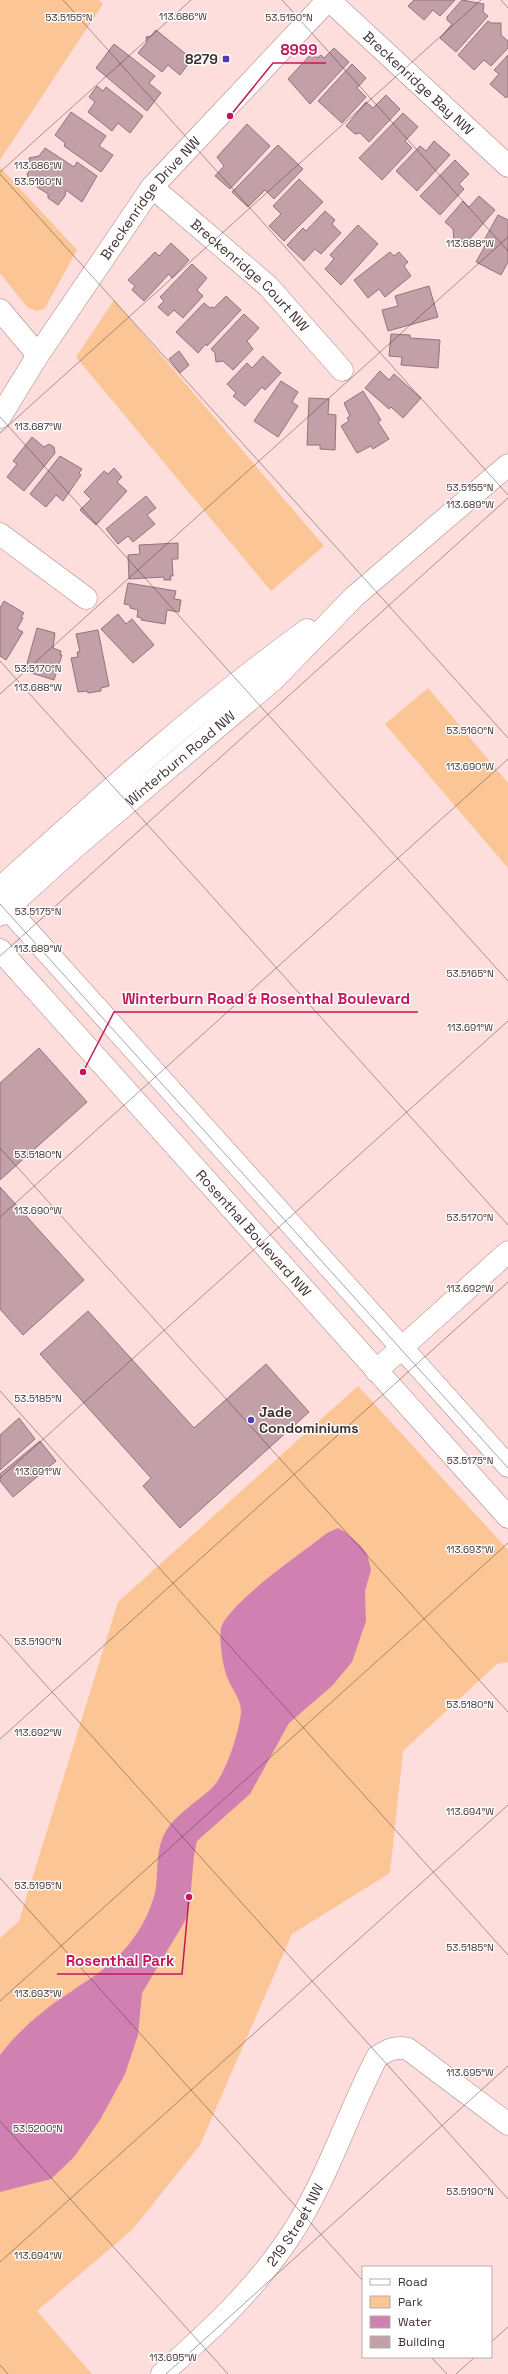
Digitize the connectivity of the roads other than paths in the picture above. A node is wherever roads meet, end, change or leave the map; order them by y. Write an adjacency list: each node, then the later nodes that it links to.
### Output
1 (329, 0): 2 (street, Breckenridge Bay NW); 3 (street, Breckenridge Drive NW)
2 (508, 166)
3 (152, 187): 5 (street, Breckenridge Drive NW); 6 (street, Breckenridge Court NW)
4 (0, 310): 5 (street)
5 (38, 355): 7 (street, Breckenridge Drive NW)
6 (342, 370)
7 (0, 417)
8 (508, 465): 10 (street, Winterburn Road NW)
9 (0, 534): 11 (street)
10 (356, 596): 12 (street, Winterburn Road NW); 13 (street, Winterburn Road NW)
11 (86, 598)
12 (0, 888)
13 (3, 908): 16 (street)
14 (0, 950): 17 (street, Rosenthal Boulevard NW)
15 (508, 1252): 16 (street)
16 (401, 1348): 17 (street); 18 (street)
17 (376, 1371): 19 (street, Rosenthal Boulevard NW)
18 (508, 1466)
19 (508, 1517)
20 (508, 2124): 21 (street, 219 Street NW)
21 (162, 2374)

